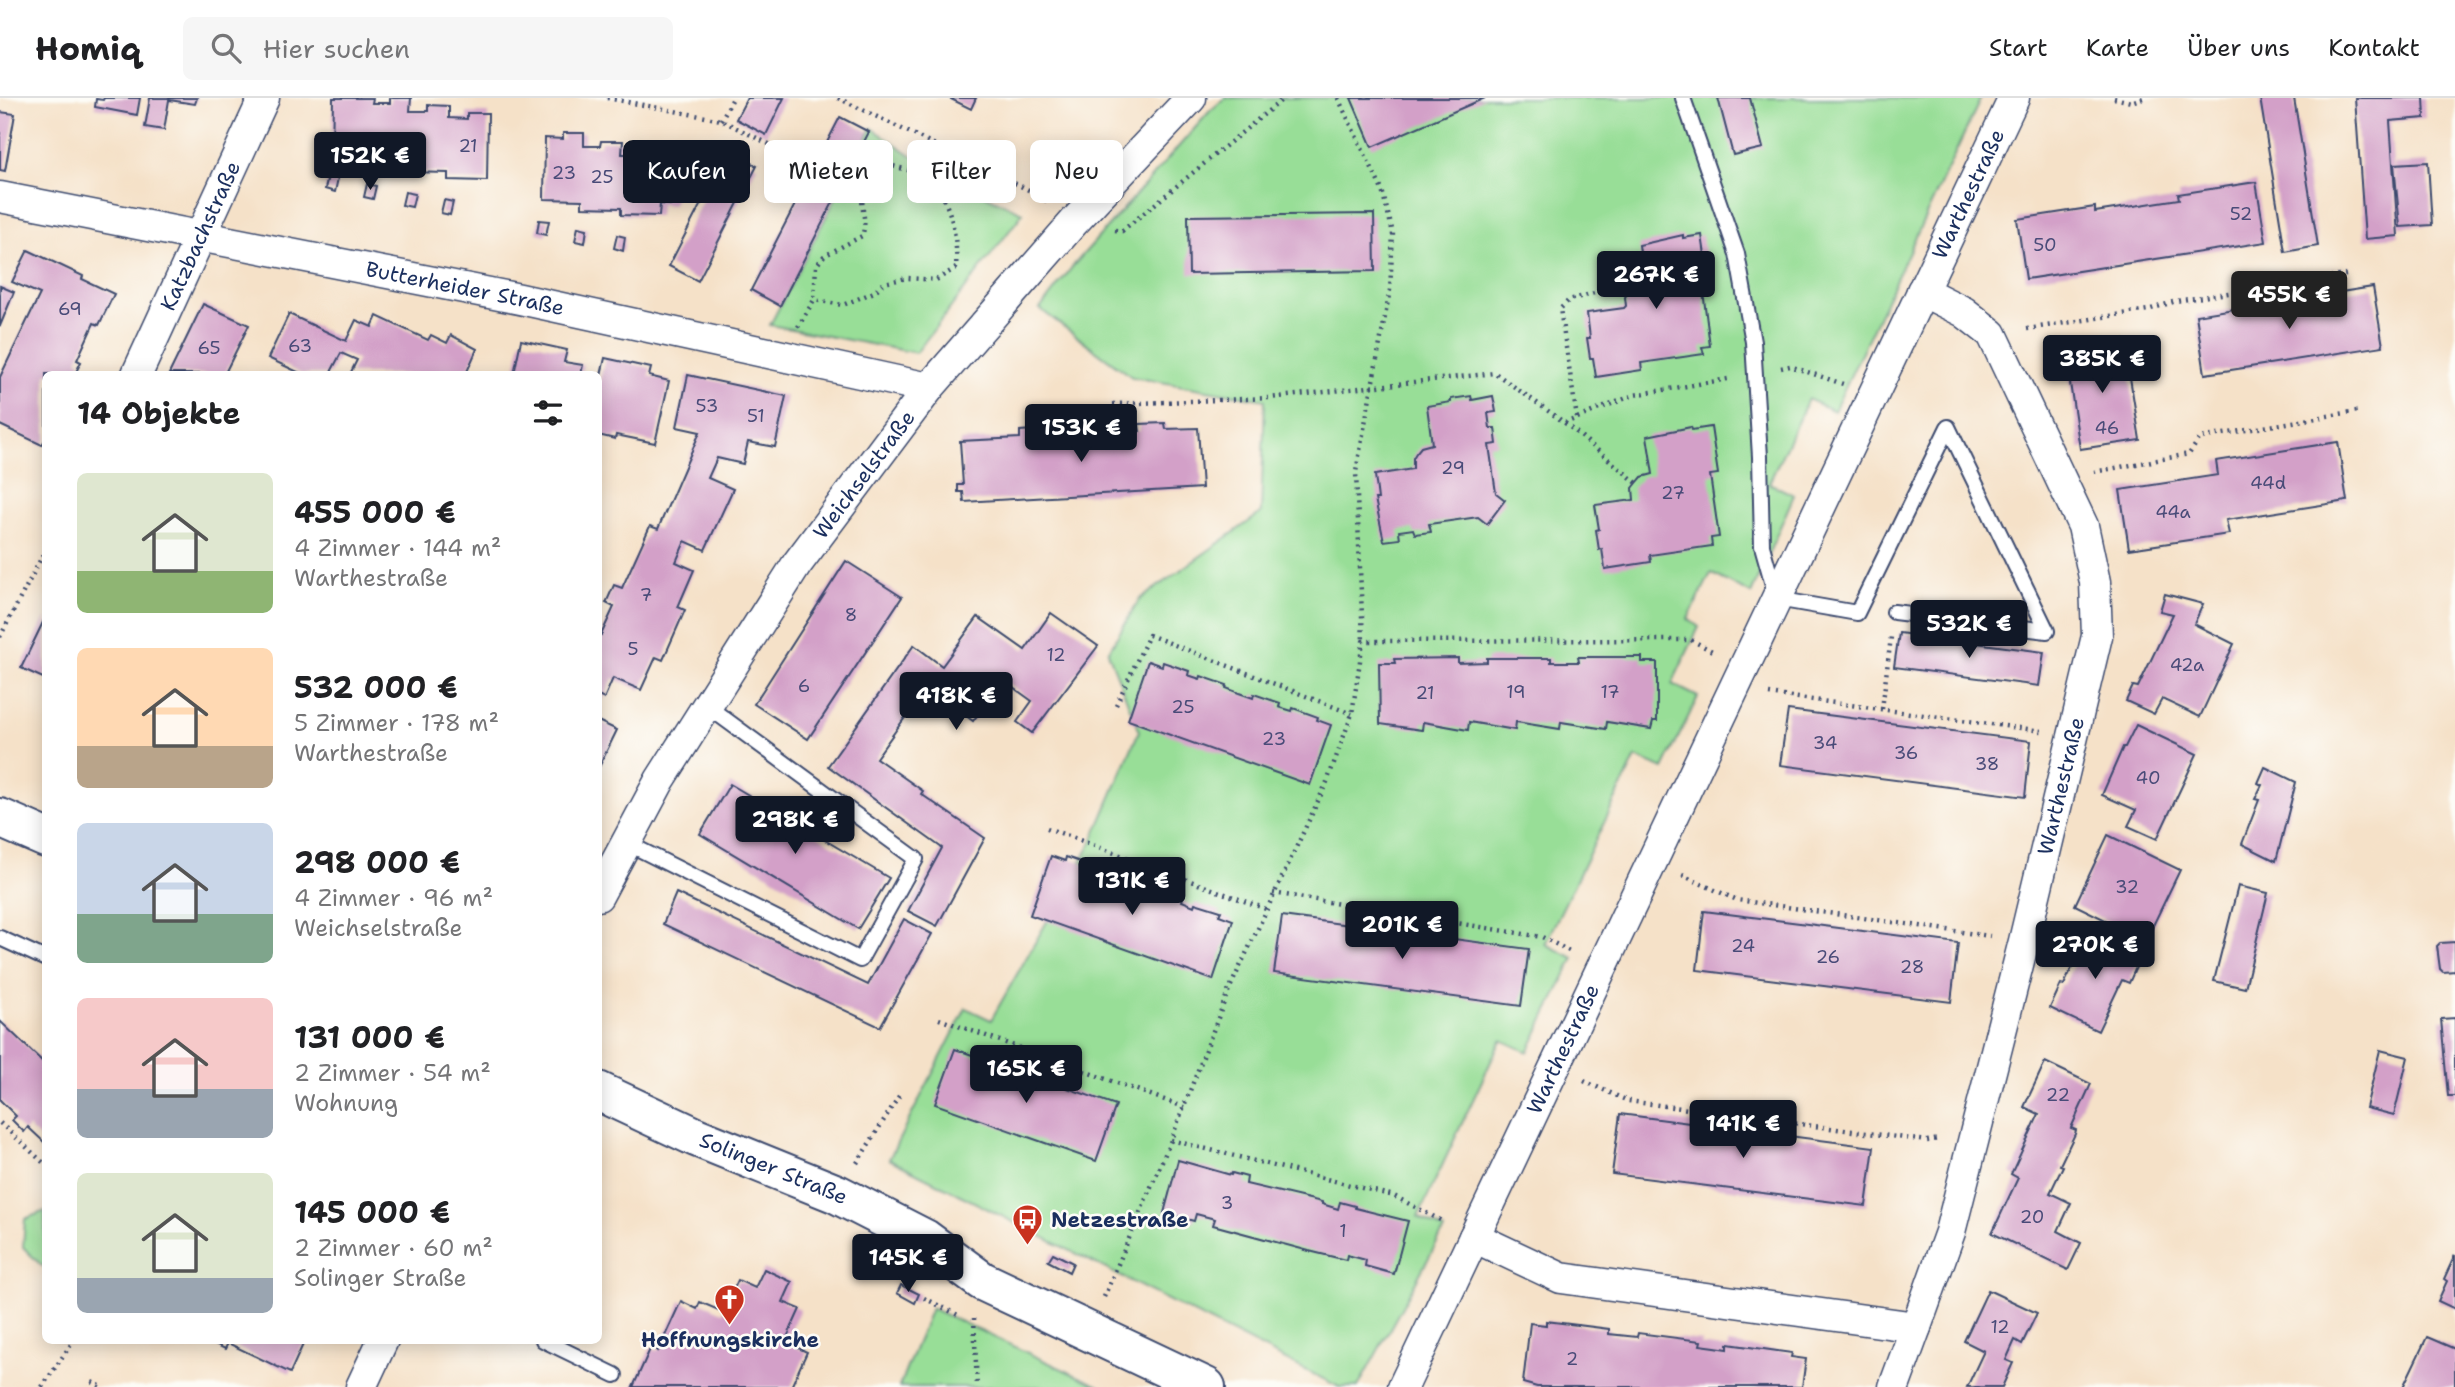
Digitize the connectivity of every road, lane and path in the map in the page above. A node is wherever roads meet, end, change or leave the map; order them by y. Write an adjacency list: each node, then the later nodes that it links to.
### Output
1 (264, 98): 20 (street, Katzbachstraße)
2 (607, 98): 12 (path)
3 (733, 98): 12 (path)
4 (838, 98): 13 (path)
5 (1191, 98): 19 (street, Weichselstraße)
6 (1284, 98): 19 (path)
7 (1338, 98): 29 (path)
8 (1683, 98): 28 (lane)
9 (2014, 98): 22 (street, Warthestraße)
10 (2114, 98): 11 (path)
11 (2143, 98)
12 (722, 120): 14 (path)
13 (925, 140)
14 (764, 141)
15 (907, 170): 24 (path)
16 (1016, 184): 19 (path)
17 (0, 197): 20 (street, Butterheider Straße)
18 (945, 203): 24 (path)
19 (1074, 222): 30 (street, Weichselstraße)
20 (201, 235): 26 (street, Butterheider Straße); 27 (street, Katzbachstraße)
21 (2346, 275): 25 (path)
22 (1922, 290): 25 (street, Warthestraße); 31 (street, Warthestraße)
23 (1628, 291): 34 (path)
24 (814, 300): 26 (path)
25 (1992, 334): 36 (street, Warthestraße)
26 (782, 355): 30 (street, Butterheider Straße)
27 (138, 371)
28 (1755, 374): 31 (path); 34 (path); 39 (lane)
29 (1373, 387): 32 (path); 35 (path); 42 (path)
30 (929, 388): 45 (street, Weichselstraße)
31 (1873, 395): 39 (street, Warthestraße)
32 (1113, 404)
33 (2357, 411): 36 (path)
34 (1577, 418): 35 (path)
35 (1564, 423): 37 (path)
36 (2062, 478): 48 (street, Warthestraße)
37 (1637, 483)
38 (42, 557): 41 (path)
39 (1777, 599): 40 (lane); 43 (street, Warthestraße)
40 (1894, 612): 46 (path)
41 (0, 637)
42 (1363, 640): 43 (path); 47 (path)
43 (1739, 678): 46 (path); 53 (street, Warthestraße)
44 (1116, 705): 47 (path)
45 (707, 706): 52 (street, Weichselstraße); 52 (lane)
46 (1882, 709): 48 (path)
47 (1352, 714): 55 (path)
48 (2073, 736): 58 (street, Warthestraße)
49 (0, 818): 51 (main road)
50 (1047, 828): 56 (path)
51 (42, 836)
52 (627, 843): 54 (street, Weichselstraße)
53 (1652, 862): 58 (path); 60 (street, Warthestraße)
54 (602, 888)
55 (1273, 894): 56 (path); 60 (path)
56 (1266, 909): 65 (path)
57 (0, 938): 59 (lane)
58 (2024, 941): 77 (street, Warthestraße)
59 (42, 957)
60 (1602, 967): 62 (street, Warthestraße)
61 (939, 1019): 65 (path)
62 (1554, 1069): 68 (path); 71 (street, Warthestraße)
63 (602, 1093): 70 (main road, Solinger Straße)
64 (899, 1096): 70 (path)
65 (1184, 1107): 67 (path)
66 (0, 1123): 69 (path)
67 (1171, 1140): 71 (path); 74 (path)
68 (1927, 1141)
69 (42, 1161)
70 (837, 1194): 72 (main road, Solinger Straße)
71 (1474, 1237): 77 (street); 89 (street, Warthestraße)
72 (982, 1281): 78 (main road, Solinger Straße); 87 (path)
73 (1102, 1284): 74 (path)
74 (1109, 1287): 78 (path)
75 (924, 1298): 76 (path)
76 (961, 1316)
77 (1916, 1327): 90 (street, Warthestraße)
78 (1089, 1333): 88 (main road, Solinger Straße)
79 (72, 1344): 84 (path)
80 (381, 1344): 86 (street)
81 (551, 1344): 82 (lane)
82 (615, 1376)
83 (92, 1382): 85 (path)
84 (42, 1387)
85 (102, 1387)
86 (361, 1387)
87 (977, 1387)
88 (1206, 1387)
89 (1403, 1387)
90 (1894, 1387)

